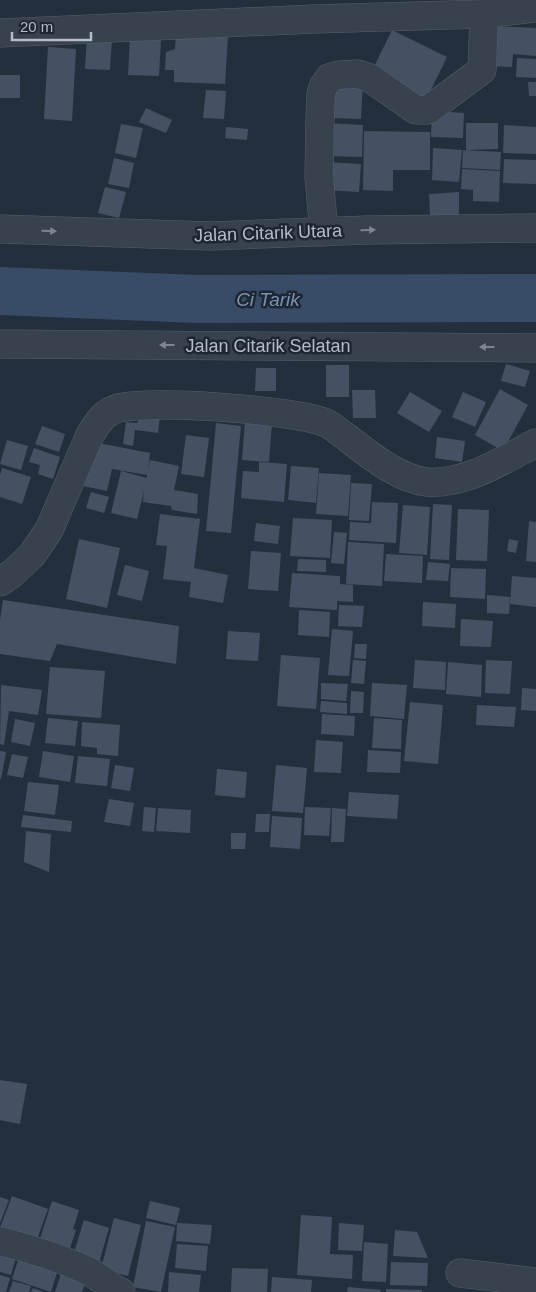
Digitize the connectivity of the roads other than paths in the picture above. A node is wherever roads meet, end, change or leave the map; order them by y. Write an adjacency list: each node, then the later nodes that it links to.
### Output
1 (536, 8): 2 (street)
2 (484, 14): 3 (street); 6 (street)
3 (0, 33)
4 (536, 228): 6 (street, Jalan Citarik Utara, one-way to 4)
5 (0, 229): 6 (street, Jalan Citarik Utara, one-way to 6)
6 (324, 232)
7 (0, 344): 8 (street, Jalan Citarik Selatan, one-way to 7)
8 (536, 348)
9 (536, 443): 10 (street)
10 (0, 582)
11 (0, 1241): 14 (street)
12 (460, 1273): 13 (street)
13 (536, 1282)
14 (121, 1292)

